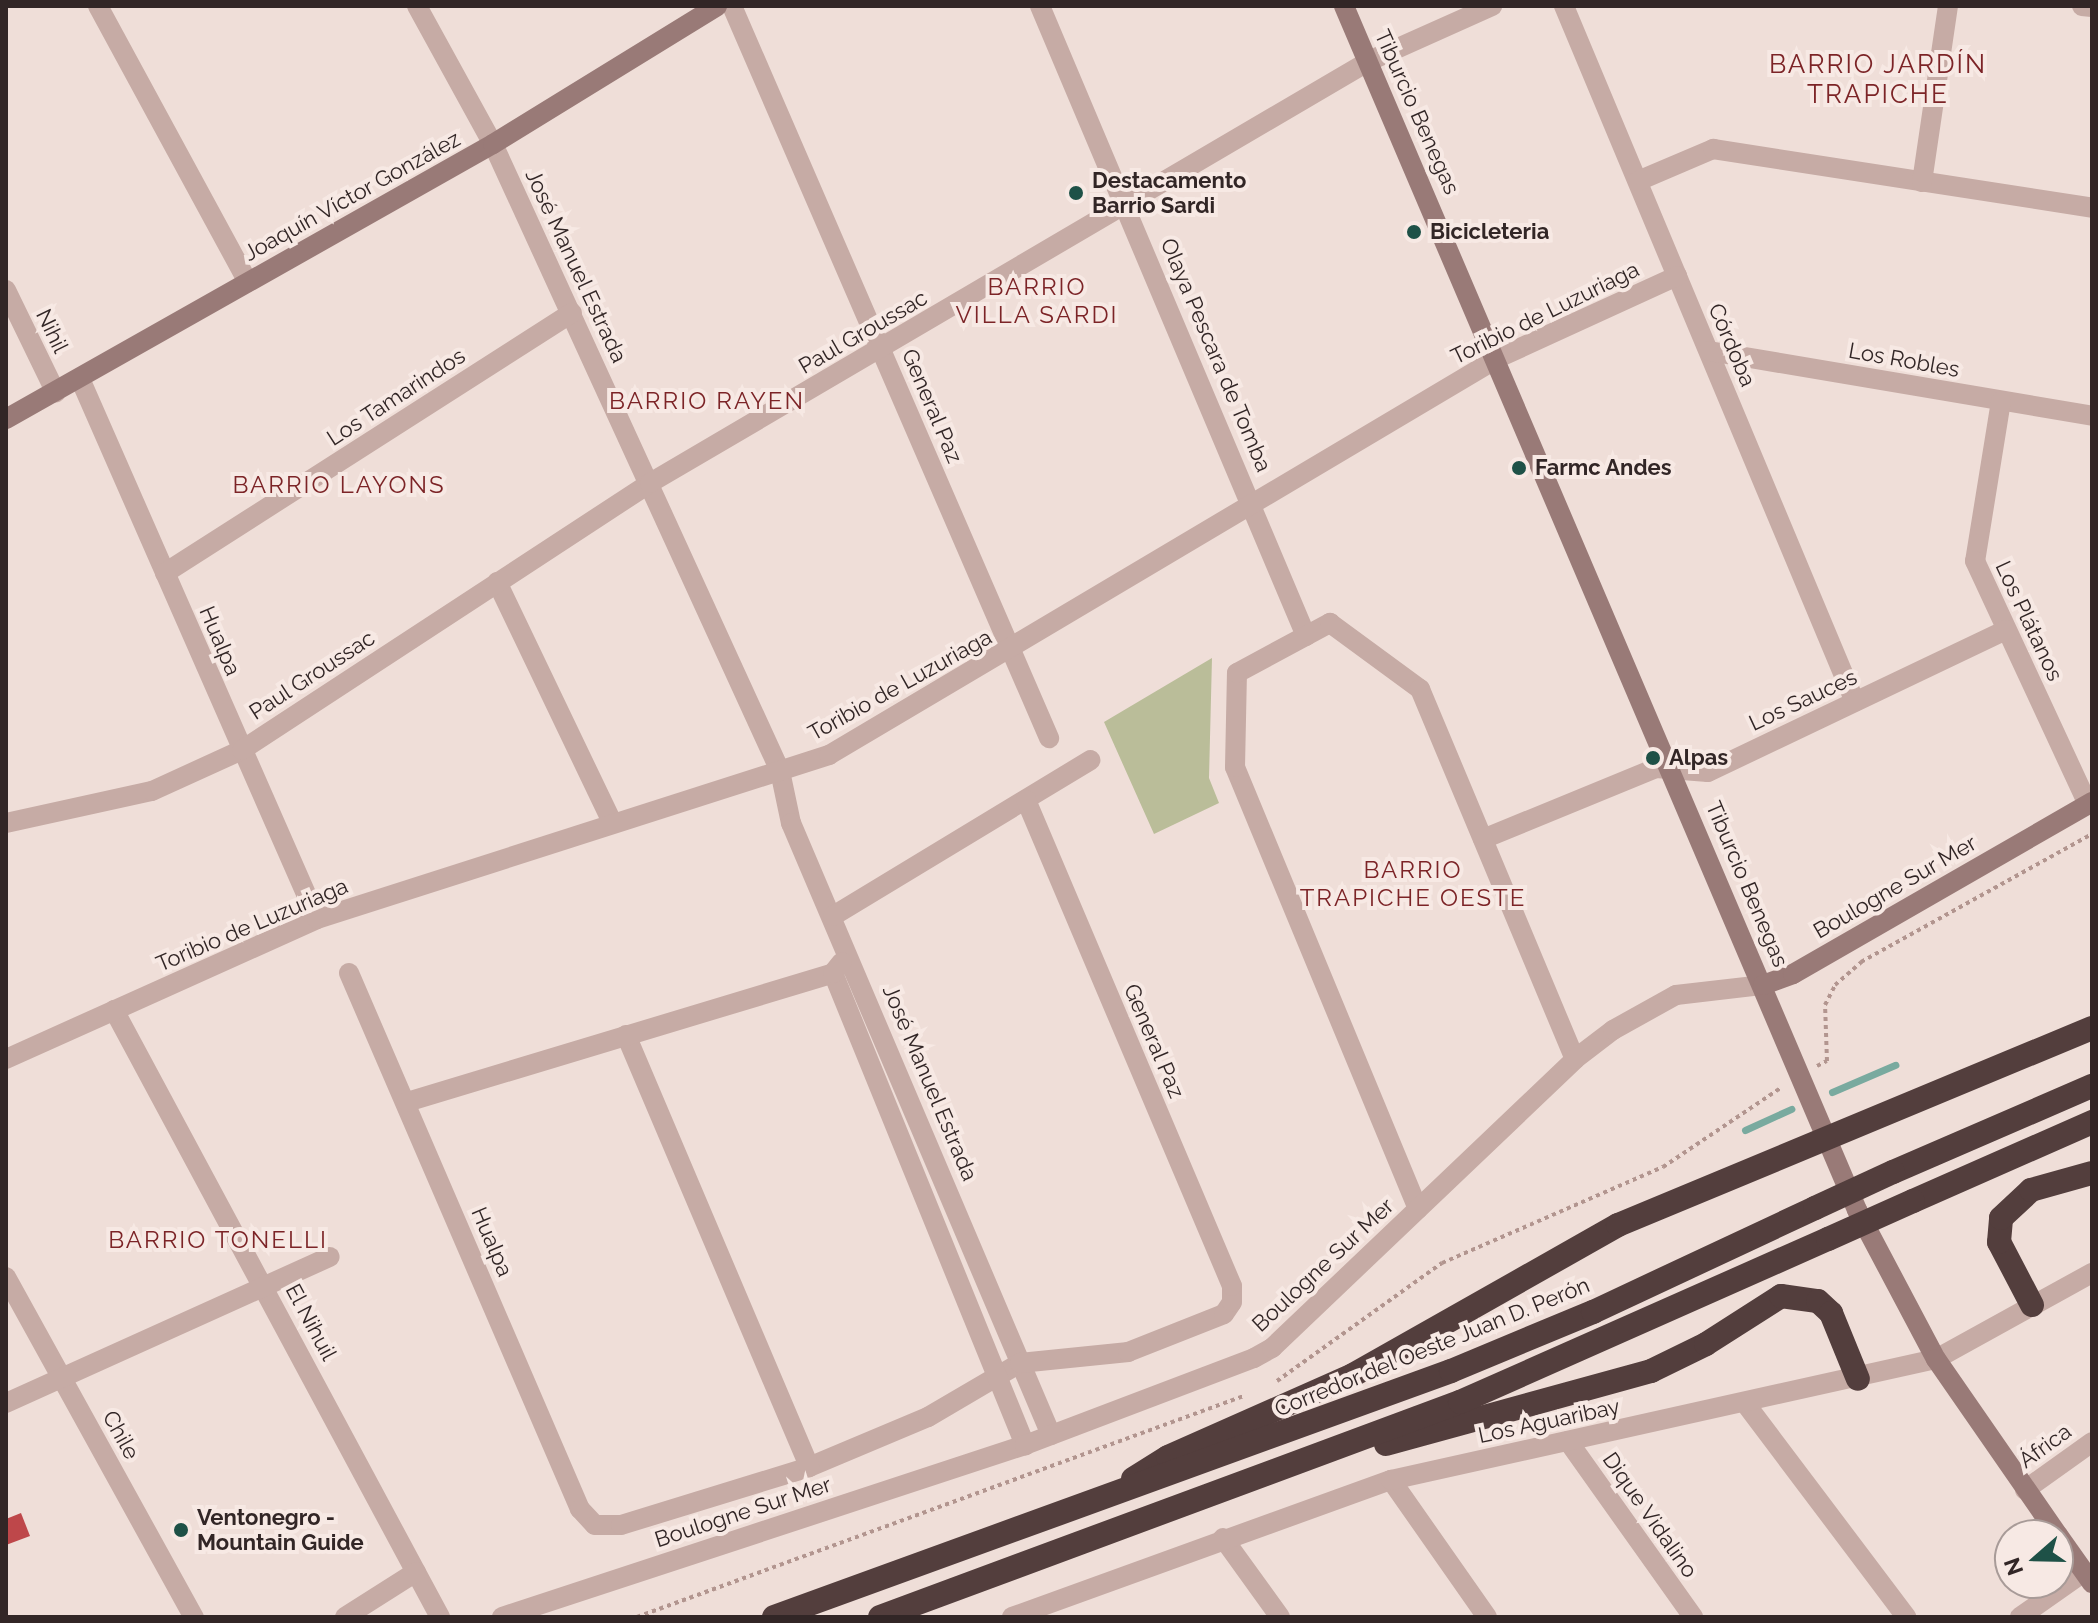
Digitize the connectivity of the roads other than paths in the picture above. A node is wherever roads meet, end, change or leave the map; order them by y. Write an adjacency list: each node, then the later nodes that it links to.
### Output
1 (98, 6): 19 (street)
2 (417, 6): 13 (street, José Manuel Estrada)
3 (717, 6): 13 (main road, Joaquín Víctor González)
4 (732, 6): 22 (street, General Paz)
5 (1040, 6): 16 (street, Olaya Pescara de Tomba)
6 (1344, 6): 12 (main road, Tiburcio Benegas)
7 (1492, 6): 12 (street, Paul Groussac)
8 (1564, 6): 14 (street, Córdoba)
9 (1948, 6): 15 (street)
10 (2082, 6): 11 (street)
11 (2092, 7)
12 (1369, 61): 16 (street, Paul Groussac); 24 (main road, Tiburcio Benegas)
13 (493, 144): 19 (main road, Joaquín Víctor González); 21 (street, José Manuel Estrada)
14 (1638, 181): 15 (street); 18 (street, Córdoba)
15 (1922, 182): 17 (street)
16 (1127, 205): 22 (street, Paul Groussac); 31 (street, Olaya Pescara de Tomba)
17 (2092, 208)
18 (1677, 276): 23 (street, Córdoba); 24 (street, Toribio de Luzuriaga)
19 (248, 282): 25 (main road, Joaquín Víctor González)
20 (6, 290): 26 (street, Nihil)
21 (572, 313): 30 (street, José Manuel Estrada); 32 (street, Los Tamarindos)
22 (882, 349): 30 (street, Paul Groussac); 36 (street, General Paz)
23 (1709, 351): 27 (street, Los Robles); 37 (street, Córdoba)
24 (1498, 358): 31 (street, Toribio de Luzuriaga); 41 (main road, Tiburcio Benegas)
25 (81, 381): 26 (main road, Joaquín Víctor González); 32 (street, Hualpa)
26 (56, 393): 29 (main road, Joaquín Víctor González)
27 (2001, 401): 28 (street, Los Robles); 34 (street, Los Plátanos)
28 (2092, 416)
29 (6, 419)
30 (650, 483): 33 (street, Paul Groussac); 42 (street, José Manuel Estrada)
31 (1254, 507): 35 (street, Olaya Pescara de Tomba); 36 (street, Toribio de Luzuriaga)
32 (165, 573): 39 (street, Hualpa)
33 (497, 582): 39 (street, Paul Groussac); 45 (street)
34 (2006, 630): 37 (street, Los Sauces); 44 (street, Los Plátanos)
35 (1306, 636): 47 (street); 64 (street)
36 (1012, 651): 38 (street, General Paz); 42 (street, Toribio de Luzuriaga)
37 (1855, 702): 41 (street, Los Sauces)
38 (1049, 738)
39 (242, 750): 46 (street, Paul Groussac); 49 (street, Hualpa)
40 (1091, 760): 43 (street)
41 (1672, 767): 47 (street, Los Sauces); 53 (main road, Tiburcio Benegas)
42 (780, 771): 45 (street, Toribio de Luzuriaga); 48 (street, José Manuel Estrada)
43 (1026, 800): 48 (street); 71 (street, General Paz)
44 (2090, 803): 53 (main road, Boulogne Sur Mer)
45 (612, 822): 49 (street, Toribio de Luzuriaga)
46 (6, 823)
47 (1483, 839): 58 (street)
48 (833, 916): 50 (street, José Manuel Estrada)
49 (317, 919): 54 (street, Toribio de Luzuriaga)
50 (850, 953): 52 (street); 71 (street, José Manuel Estrada)
51 (349, 973): 60 (street, Hualpa)
52 (833, 973): 56 (street); 72 (street)
53 (1763, 985): 58 (street, Boulogne Sur Mer); 62 (main road, Tiburcio Benegas)
54 (114, 1010): 57 (street, Toribio de Luzuriaga); 68 (street, El Nihuil)
55 (2092, 1028): 62 (highway)
56 (626, 1035): 60 (street); 81 (street)
57 (6, 1059)
58 (1575, 1059): 64 (street, Boulogne Sur Mer)
59 (2092, 1086): 85 (highway, Corredor del Oeste Juan D. Perón, bridge)
60 (407, 1102): 81 (street, Hualpa)
61 (2092, 1122): 82 (highway, bridge)
62 (1826, 1138): 70 (main road, Tiburcio Benegas); 85 (highway)
63 (2092, 1173): 69 (highway)
64 (1418, 1209): 77 (street, Boulogne Sur Mer)
65 (330, 1257): 68 (street)
66 (2092, 1273): 69 (street, Los Aguaribay)
67 (6, 1277): 74 (street, Chile)
68 (265, 1287): 74 (street); 89 (street, El Nihuil)
69 (2032, 1305): 70 (street, Los Aguaribay)
70 (1936, 1359): 73 (street, Los Aguaribay); 84 (main road, Tiburcio Benegas)
71 (1020, 1363): 72 (street); 77 (street, José Manuel Estrada)
72 (995, 1374): 80 (street); 81 (street)
73 (1858, 1379): 76 (street, Los Aguaribay); 82 (highway)
74 (63, 1380): 75 (street); 92 (street, Chile)
75 (6, 1403)
76 (1745, 1403): 78 (street, Los Aguaribay); 103 (street)
77 (1051, 1435): 80 (street, Boulogne Sur Mer)
78 (1568, 1441): 83 (street, Los Aguaribay); 102 (street, Dique Vidalino)
79 (2092, 1442): 84 (street, África)
80 (1025, 1445): 95 (street, Boulogne Sur Mer)
81 (809, 1467)
82 (1257, 1479): 97 (highway)
83 (1391, 1480): 87 (street, Los Aguaribay); 101 (street)
84 (2025, 1490): 86 (main road, Tiburcio Benegas)
85 (1094, 1503): 96 (highway, Corredor del Oeste Juan D. Perón)
86 (2046, 1519)
87 (1223, 1538): 91 (street, Los Aguaribay); 100 (street)
88 (2074, 1557): 90 (main road, Tiburcio Benegas)
89 (416, 1572): 93 (street); 94 (street, El Nihuil)
90 (2088, 1577): 104 (street)
91 (1062, 1599): 98 (street, Los Aguaribay); 99 (street)
92 (194, 1617)
93 (345, 1617)
94 (440, 1617)
95 (502, 1617)
96 (774, 1617)
97 (880, 1617)
98 (1012, 1617)
99 (1074, 1617)
100 (1280, 1617)
101 (1487, 1617)
102 (1693, 1617)
103 (1906, 1617)
104 (2020, 1617)

